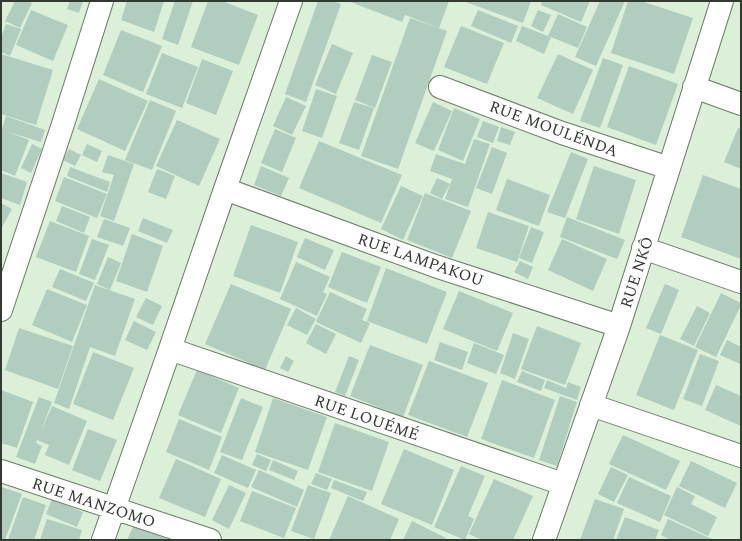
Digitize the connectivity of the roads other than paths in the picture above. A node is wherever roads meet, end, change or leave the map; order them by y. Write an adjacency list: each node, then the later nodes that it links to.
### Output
1 (102, 1): 11 (street)
2 (291, 1): 8 (street)
3 (722, 1): 5 (street, RUE NKÔ)
4 (440, 87): 7 (street, RUE MOULÉNDA)
5 (694, 88): 6 (street); 7 (street, RUE NKÔ)
6 (741, 104)
7 (669, 168): 9 (street, RUE NKÔ)
8 (225, 189): 12 (street, RUE LAMPAKOU); 13 (street)
9 (643, 248): 10 (street); 12 (street, RUE NKÔ)
10 (741, 282)
11 (1, 310)
12 (619, 326): 14 (street, RUE NKÔ)
13 (170, 350): 17 (street, RUE LOUÉMÉ); 18 (street)
14 (591, 405): 15 (street); 17 (street, RUE NKÔ)
15 (741, 456)
16 (1, 472): 18 (street, RUE MANZOMO)
17 (563, 484): 21 (street, RUE NKÔ)
18 (114, 509): 19 (street); 20 (street, RUE MANZOMO)
19 (103, 540)
20 (210, 540)
21 (544, 540)

